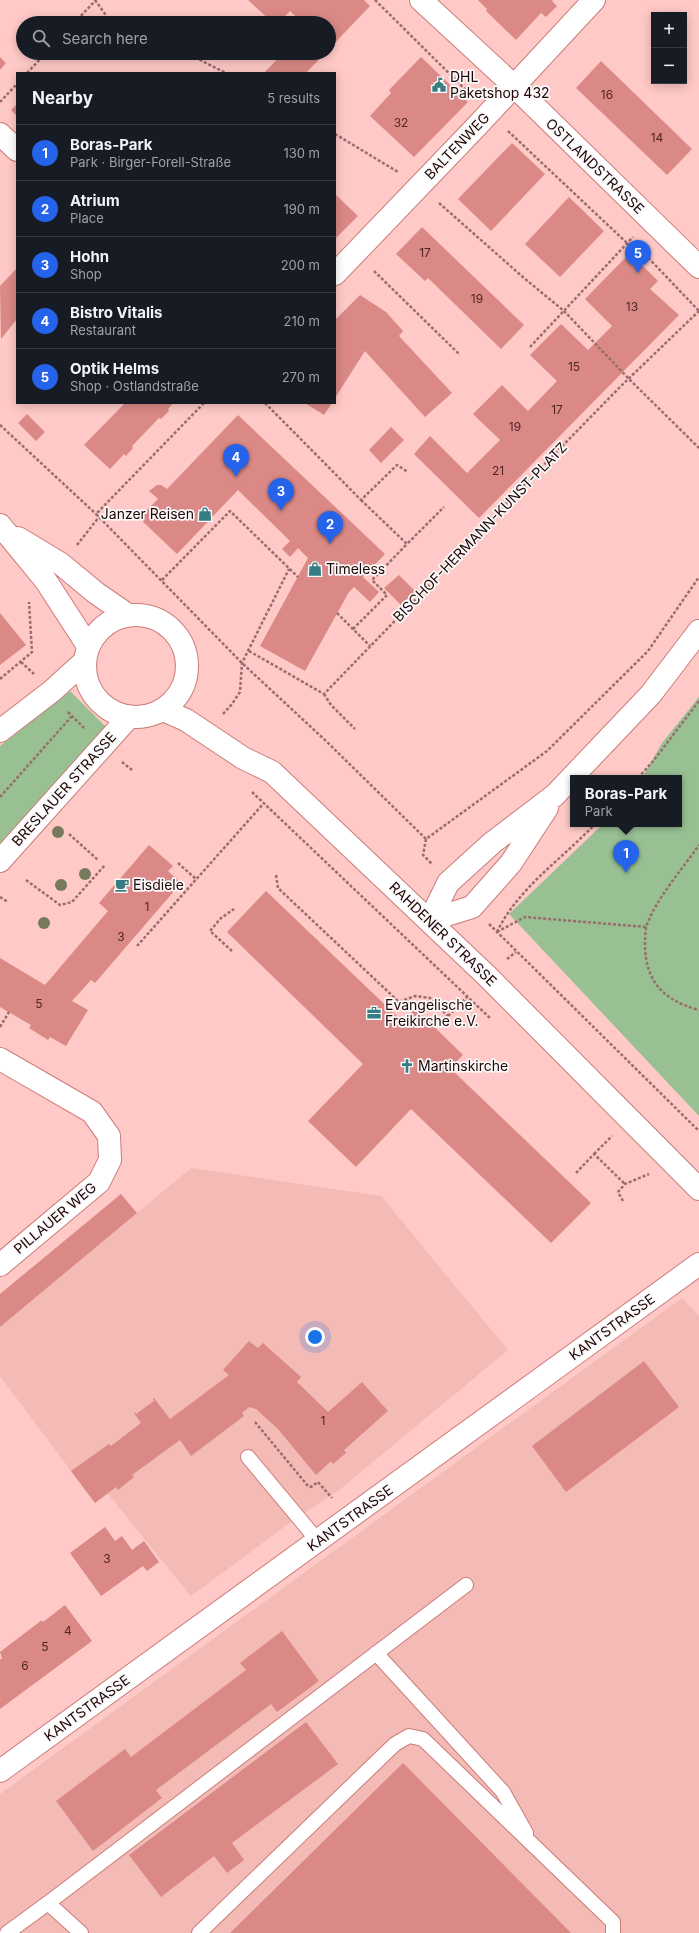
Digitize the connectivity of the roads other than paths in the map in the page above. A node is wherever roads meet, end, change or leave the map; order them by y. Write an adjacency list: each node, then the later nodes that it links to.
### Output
1 (421, 0): 3 (street, OSTLANDSTRASSE)
2 (594, 0): 3 (street, BALTENWEG)
3 (513, 85): 6 (street, OSTLANDSTRASSE); 7 (street, BALTENWEG)
4 (0, 134): 5 (street)
5 (16, 149)
6 (699, 267)
7 (336, 273)
8 (4, 528): 9 (street); 11 (street)
9 (128, 616): 11 (street); 12 (street)
10 (699, 631): 15 (street)
11 (86, 654): 13 (street); 14 (street)
12 (163, 710): 13 (street); 19 (street, RAHDENER STRASSE)
13 (128, 717): 18 (street, BRESLAUER STRASSE)
14 (0, 732)
15 (574, 775)
16 (570, 779): 17 (street)
17 (555, 795): 19 (street); 19 (street)
18 (0, 861)
19 (430, 920): 21 (street, RAHDENER STRASSE)
20 (0, 1059): 23 (street, PILLAUER WEG)
21 (699, 1189)
22 (699, 1264): 25 (street, KANTSTRASSE)
23 (0, 1265)
24 (248, 1457): 25 (lane)
25 (318, 1541): 28 (street, KANTSTRASSE)
26 (466, 1584): 27 (lane)
27 (376, 1653): 29 (lane); 30 (lane)
28 (0, 1771)
29 (533, 1846): 33 (lane); 34 (lane)
30 (48, 1902): 31 (lane); 32 (lane)
31 (7, 1933)
32 (81, 1933)
33 (200, 1933)
34 (613, 1933)

